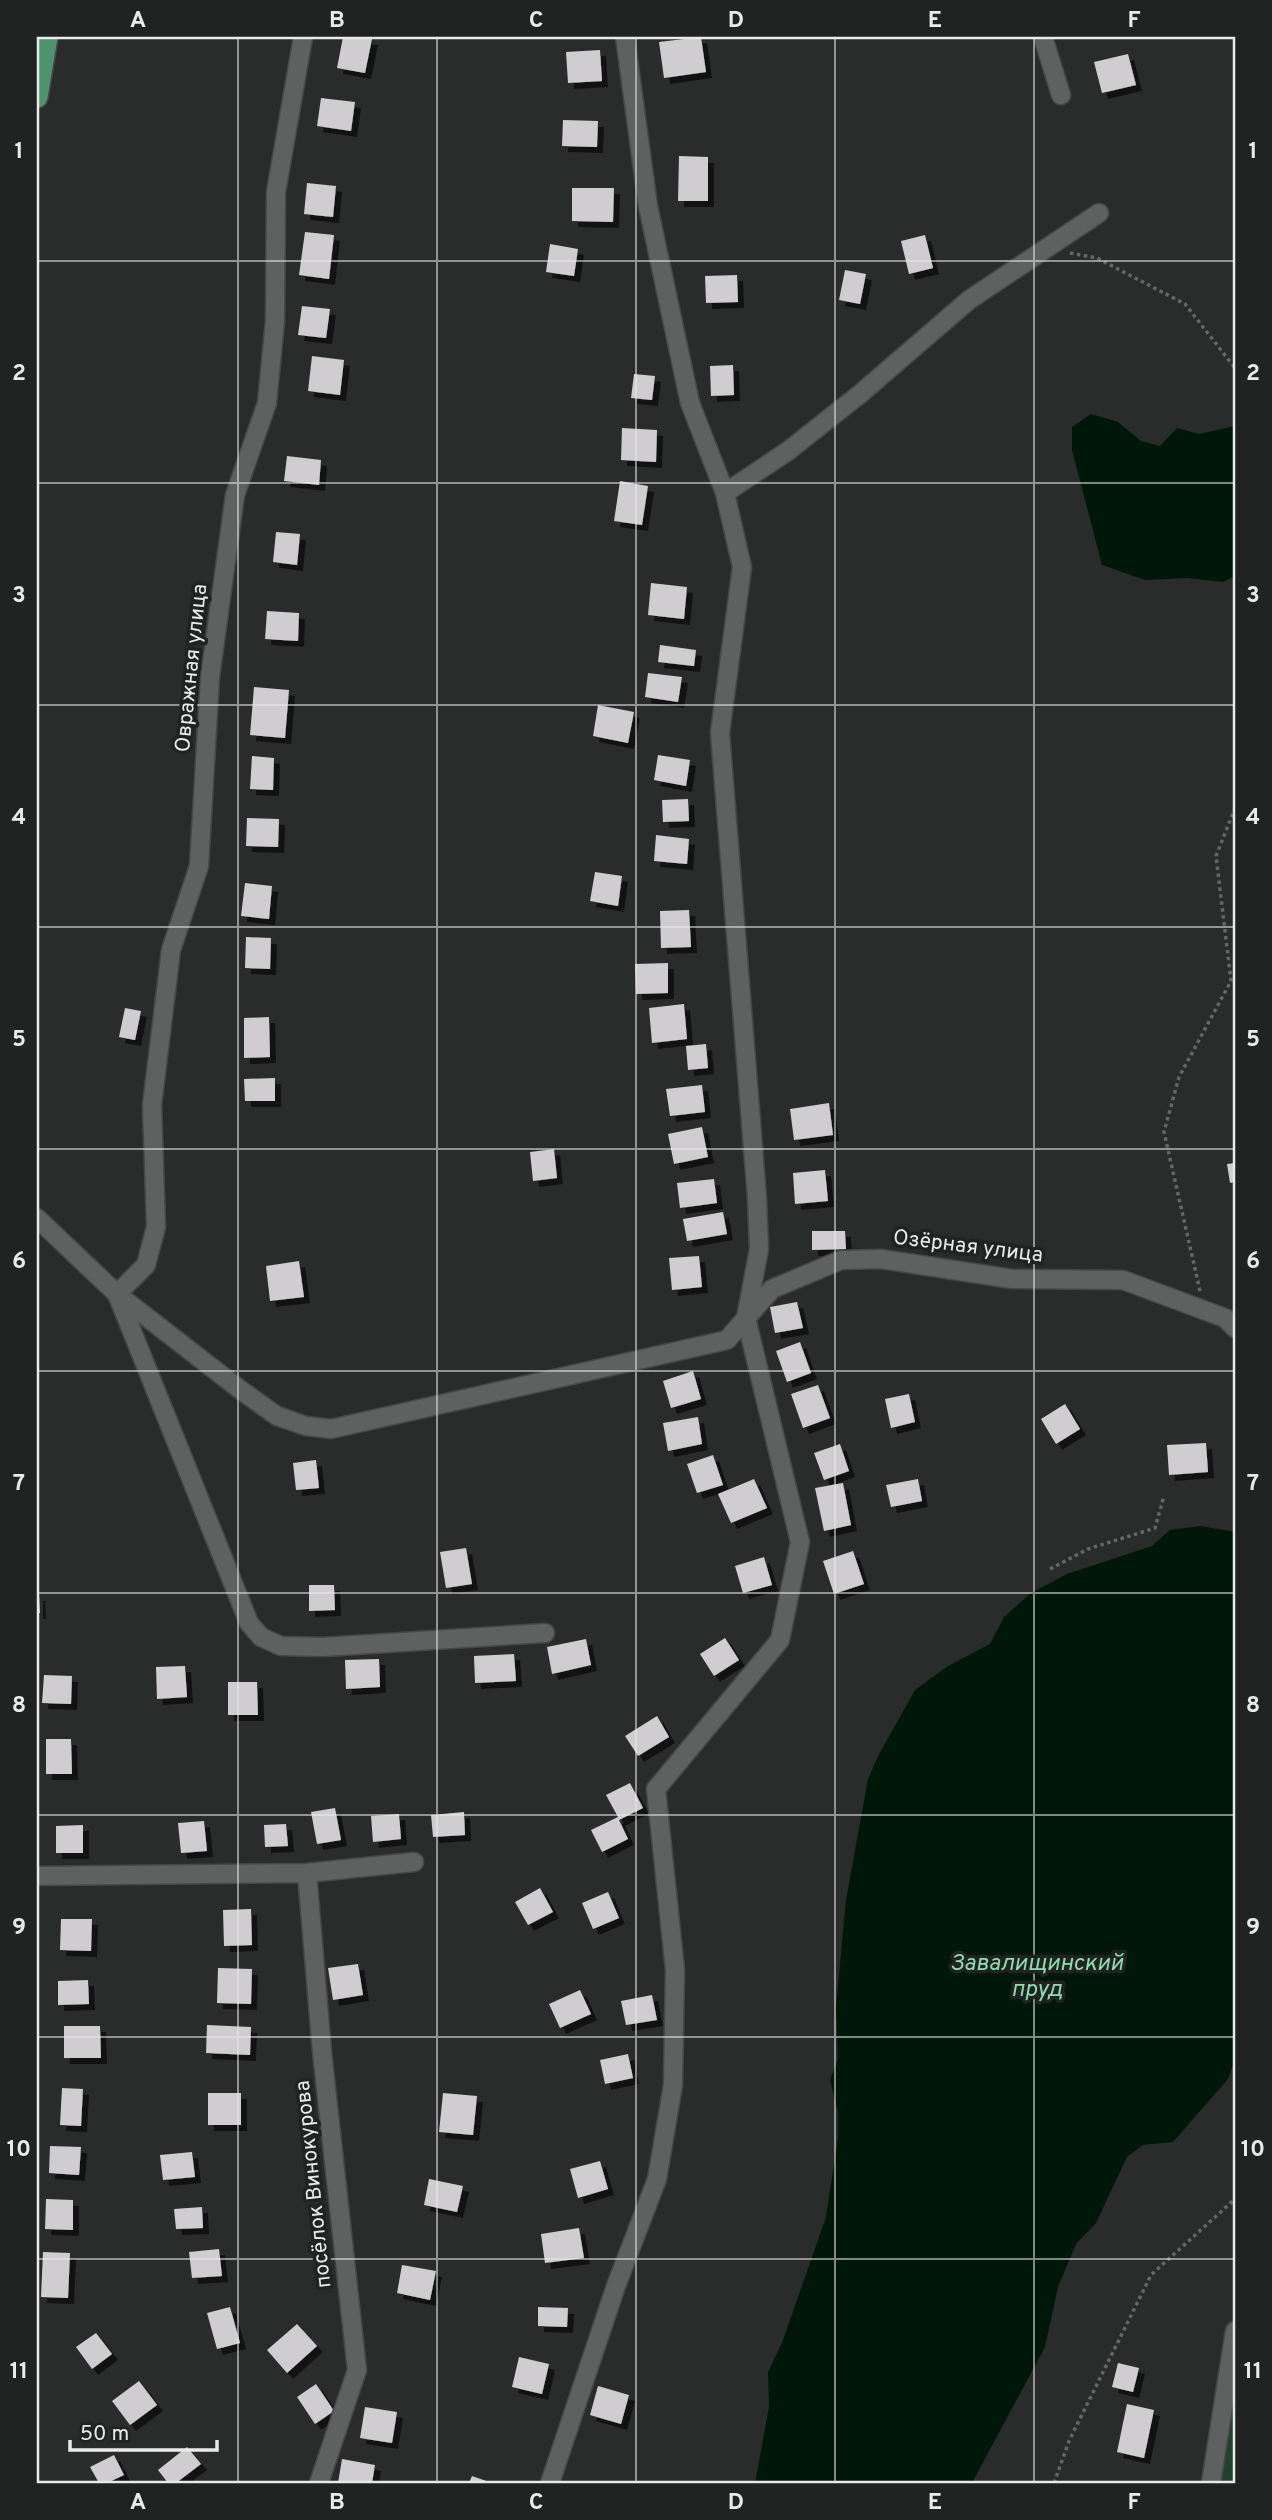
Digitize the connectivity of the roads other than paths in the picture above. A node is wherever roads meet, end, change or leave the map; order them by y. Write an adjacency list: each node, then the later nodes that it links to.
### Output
1 (47, 37): 6 (main road)
2 (303, 37): 10 (street, Овражная улица)
3 (625, 37): 8 (street)
4 (1043, 37): 5 (street)
5 (1061, 95)
6 (37, 97)
7 (1100, 213): 8 (street)
8 (725, 493): 11 (street)
9 (37, 1218): 10 (street, Озёрная улица)
10 (117, 1294): 11 (street, Озёрная улица); 13 (street)
11 (746, 1318): 12 (street, Озёрная улица); 19 (street)
12 (1235, 1328)
13 (545, 1633)
14 (414, 1862): 15 (street)
15 (307, 1873): 16 (street); 18 (street, посёлок Винокурова)
16 (37, 1876)
17 (1235, 2331): 20 (street)
18 (319, 2483)
19 (550, 2483)
20 (1211, 2483)

